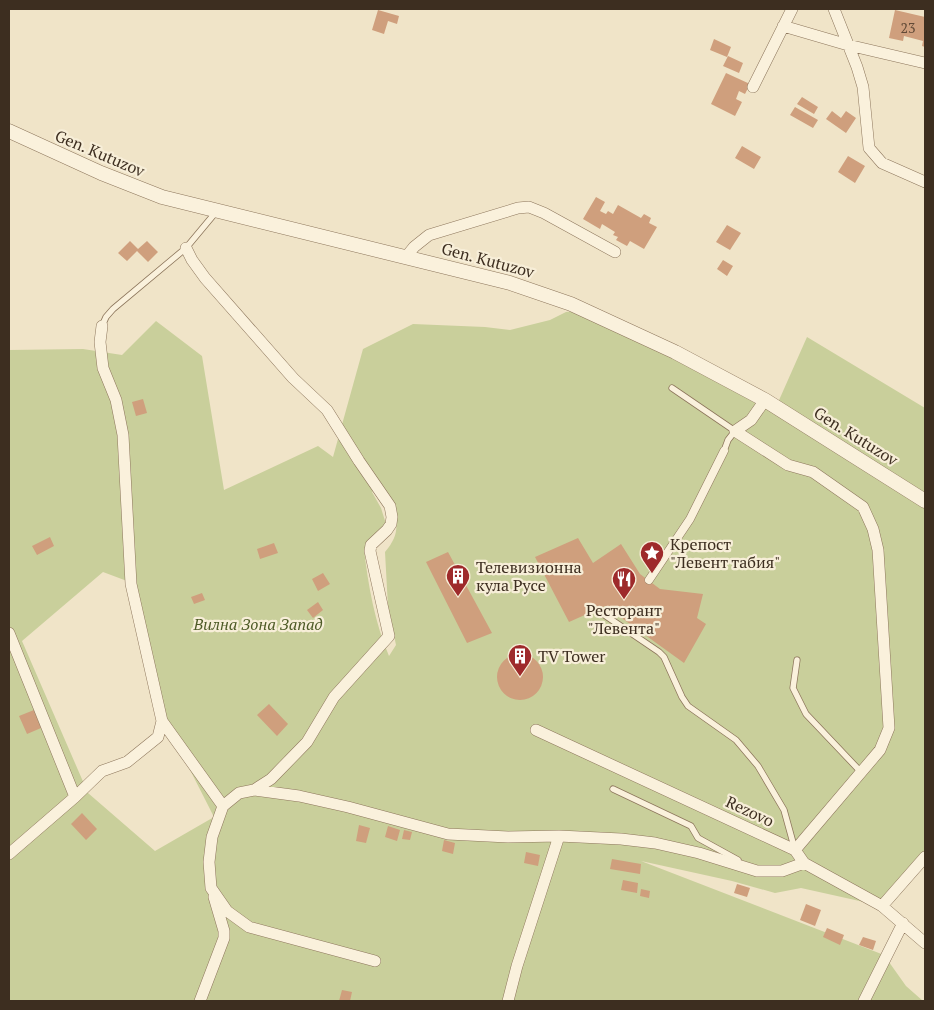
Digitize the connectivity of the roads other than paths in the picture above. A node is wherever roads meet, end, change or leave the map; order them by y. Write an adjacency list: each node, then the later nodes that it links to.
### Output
1 (792, 9): 3 (street)
2 (834, 9): 4 (street)
3 (782, 26): 4 (street); 6 (street)
4 (848, 45): 5 (street); 8 (street)
5 (925, 62)
6 (753, 87)
7 (9, 131): 9 (street, Gen. Kutuzov)
8 (925, 182)
9 (217, 210): 10 (lane); 12 (street, Gen. Kutuzov)
10 (186, 248): 13 (lane); 27 (street)
11 (615, 252): 12 (street)
12 (406, 257): 15 (street, Gen. Kutuzov)
13 (102, 326): 23 (street)
14 (672, 388): 16 (lane)
15 (765, 400): 16 (street); 18 (street, Gen. Kutuzov)
16 (735, 431): 17 (lane); 25 (street)
17 (724, 451): 19 (street)
18 (925, 501)
19 (649, 580)
20 (603, 614): 31 (lane)
21 (9, 633): 28 (street)
22 (797, 660): 25 (lane)
23 (162, 721): 28 (street); 29 (street)
24 (536, 730): 31 (street, Rezovo)
25 (861, 772): 31 (street)
26 (613, 789): 35 (lane)
27 (254, 790): 29 (street); 30 (street)
28 (75, 797): 32 (street)
29 (223, 806): 36 (street)
30 (559, 836): 35 (street); 42 (street)
31 (796, 850): 34 (street)
32 (9, 854)
33 (925, 857): 37 (street)
34 (804, 863): 35 (street); 37 (street)
35 (757, 871)
36 (211, 888): 40 (street); 41 (street)
37 (882, 906): 38 (street)
38 (903, 923): 39 (street); 43 (street)
39 (925, 942)
40 (375, 961)
41 (200, 1001)
42 (508, 1001)
43 (864, 1001)

